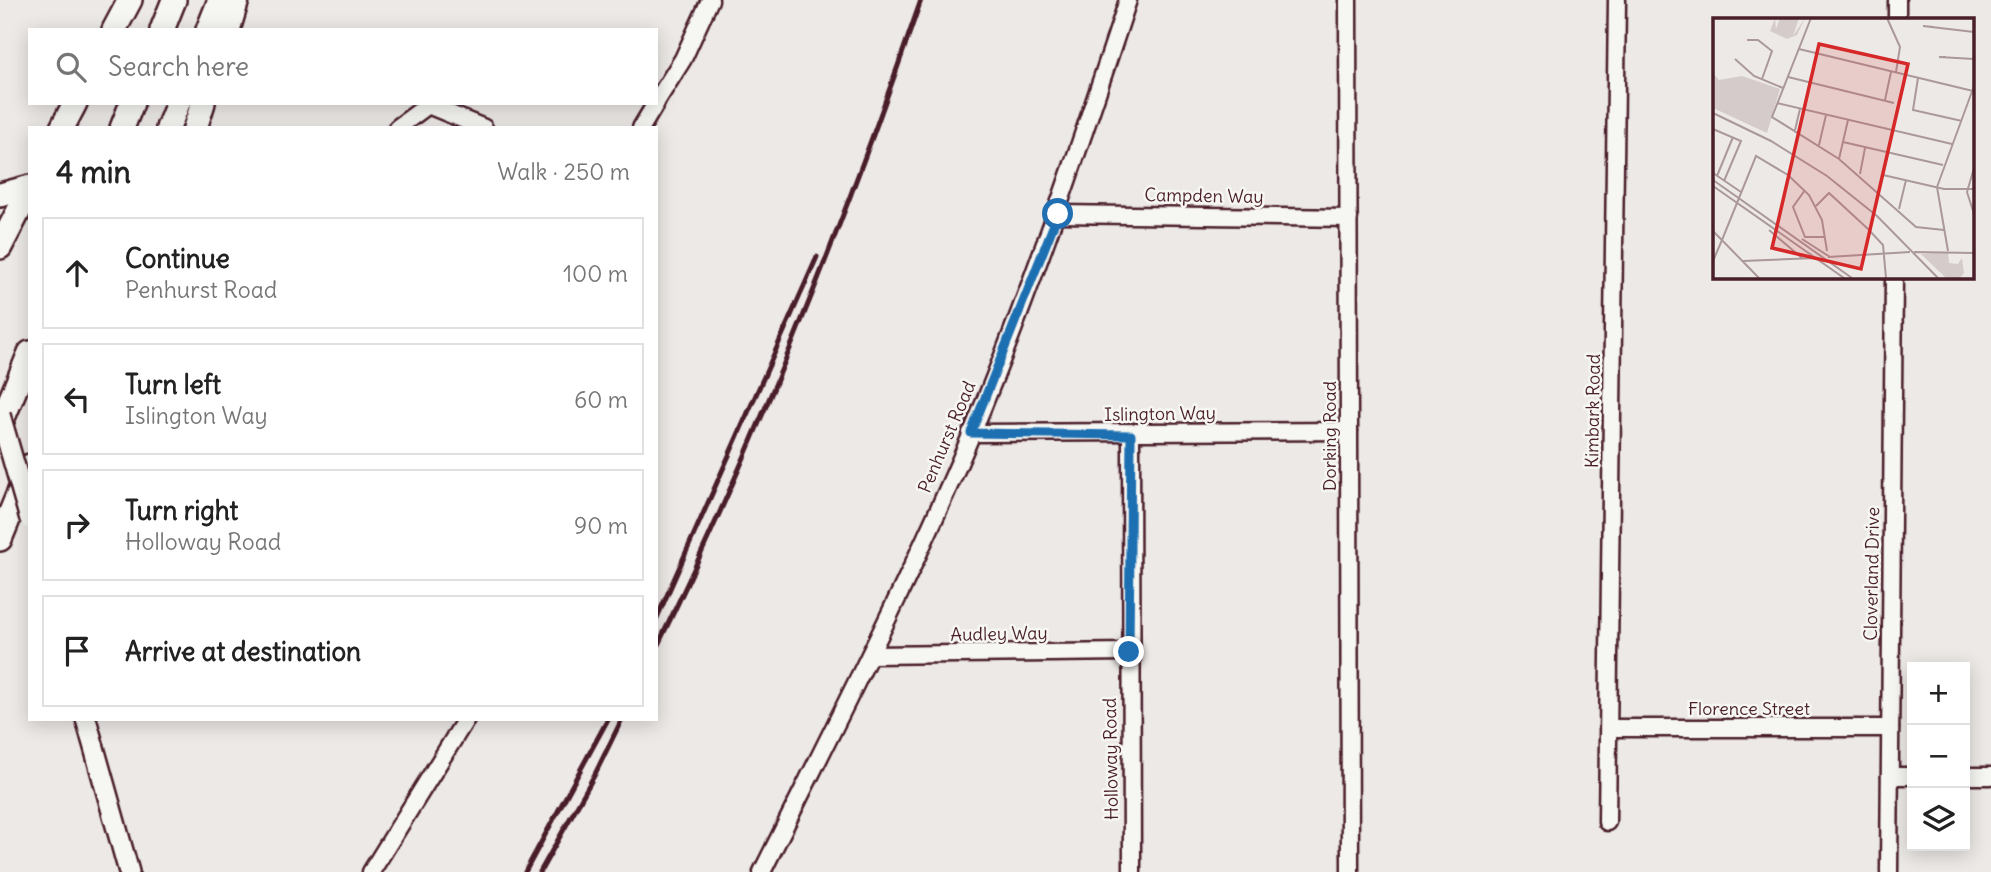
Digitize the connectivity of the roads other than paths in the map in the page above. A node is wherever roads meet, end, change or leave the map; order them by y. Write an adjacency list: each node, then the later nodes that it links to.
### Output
1 (130, 0): 11 (highway)
2 (174, 0): 12 (highway)
3 (220, 0): 13 (highway)
4 (237, 0): 14 (highway)
5 (710, 0): 15 (street)
6 (1128, 0): 33 (street, Penhurst Road)
7 (1348, 0): 34 (street, Dorking Road)
8 (1617, 0): 50 (street, Kimbark Road)
9 (1897, 0): 10 (street)
10 (1896, 18)
11 (115, 28)
12 (163, 28)
13 (209, 28)
14 (229, 28)
15 (658, 100)
16 (74, 105): 23 (highway)
17 (131, 105): 24 (highway)
18 (177, 105): 25 (highway)
19 (202, 105): 26 (highway)
20 (428, 105): 28 (street)
21 (428, 105): 27 (street)
22 (655, 105): 29 (street)
23 (63, 126)
24 (123, 126)
25 (169, 126)
26 (196, 126)
27 (400, 126)
28 (479, 126)
29 (642, 126)
30 (28, 188): 32 (highway)
31 (28, 192): 35 (highway)
32 (0, 195)
33 (1058, 214): 34 (street, Campden Way); 41 (street, Penhurst Road)
34 (1349, 218): 40 (street, Dorking Road)
35 (0, 247)
36 (1894, 278): 51 (street, Cloverland Drive)
37 (28, 358): 39 (highway)
38 (0, 415): 44 (main road, bridge)
39 (0, 425)
40 (1349, 430): 42 (street, Islington Way); 61 (street, Dorking Road)
41 (971, 433): 42 (street, Islington Way); 47 (street, Penhurst Road)
42 (1131, 435): 46 (street, Holloway Road)
43 (28, 471): 45 (highway)
44 (28, 512)
45 (0, 539)
46 (1129, 652): 47 (street, Audley Way); 60 (street, Holloway Road)
47 (870, 655): 59 (street, Penhurst Road)
48 (87, 721): 57 (main road)
49 (465, 721): 58 (street)
50 (1609, 728): 51 (street, Florence Street); 56 (street, Kimbark Road)
51 (1890, 728): 52 (street, Cloverland Drive)
52 (1890, 776): 53 (street); 62 (street, Cloverland Drive)
53 (1907, 776)
54 (1970, 776): 55 (street)
55 (1991, 776)
56 (1607, 822)
57 (129, 872)
58 (371, 872)
59 (762, 872)
60 (1132, 872)
61 (1350, 872)
62 (1889, 872)

